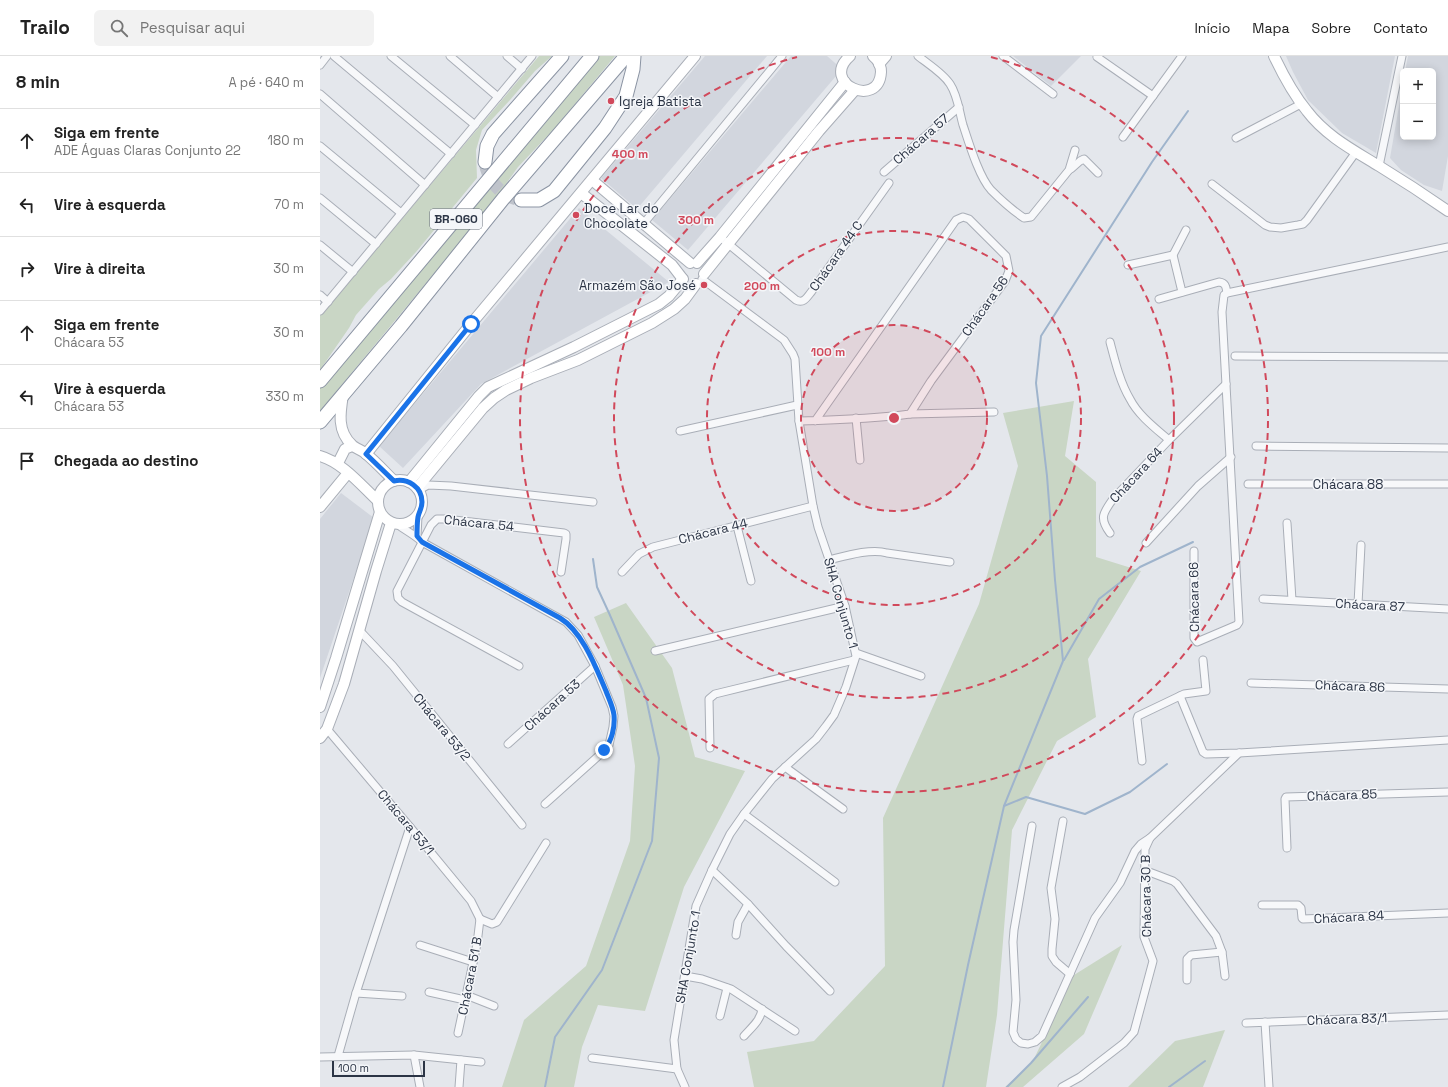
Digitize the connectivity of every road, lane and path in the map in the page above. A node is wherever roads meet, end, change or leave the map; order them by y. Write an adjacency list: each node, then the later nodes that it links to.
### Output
1 (328, 56): 22 (street)
2 (334, 56): 41 (street)
3 (391, 56): 34 (street)
4 (450, 56): 30 (street)
5 (507, 56): 24 (street)
6 (532, 56): 24 (street)
7 (562, 56): 42 (highway)
8 (592, 56): 86 (highway, BR-060)
9 (626, 56): 89 (highway, BR-060)
10 (634, 56): 54 (highway)
11 (695, 56): 47 (street)
12 (782, 56): 62 (street)
13 (837, 56): 23 (street)
14 (850, 56): 23 (street)
15 (918, 56): 32 (street)
16 (1003, 56): 28 (street)
17 (1182, 56): 29 (street)
18 (1274, 56): 31 (street)
19 (1402, 56): 43 (street)
20 (1097, 57): 29 (street)
21 (880, 59): 26 (street)
22 (320, 65)
23 (842, 68): 25 (street)
24 (522, 69): 30 (street)
25 (845, 82): 26 (street); 33 (street)
26 (855, 90): 35 (street)
27 (320, 94): 50 (street)
28 (1053, 94)
29 (1153, 96): 36 (street)
30 (498, 97): 34 (street)
31 (1301, 104): 37 (street); 40 (street)
32 (959, 107): 44 (street); 45 (street, Chácara 57)
33 (810, 123): 35 (street); 60 (street)
34 (475, 125): 41 (street)
35 (819, 131): 61 (street)
36 (1123, 137)
37 (1236, 138)
38 (320, 146): 59 (street)
39 (1075, 150): 44 (street)
40 (1356, 152): 43 (street); 49 (street)
41 (451, 154): 50 (street)
42 (485, 162)
43 (1380, 166): 56 (street)
44 (1069, 170): 46 (street)
45 (884, 172)
46 (1098, 173)
47 (592, 180): 51 (street); 52 (street)
48 (889, 182): 66 (street, Chácara 44 C)
49 (1212, 184)
50 (425, 185): 59 (street)
51 (581, 193): 57 (street); 103 (street)
52 (607, 194): 57 (street); 62 (street)
53 (320, 198): 65 (street)
54 (521, 200)
55 (1448, 200): 56 (street)
56 (1436, 202): 58 (street)
57 (596, 205): 72 (street)
58 (1448, 211)
59 (401, 213): 65 (street)
60 (736, 215): 61 (street); 64 (street)
61 (746, 223): 66 (street)
62 (644, 224): 70 (street)
63 (1186, 230): 69 (street)
64 (720, 237): 66 (street, Chácara 44 C); 71 (street)
65 (376, 244): 74 (street)
66 (729, 244): 76 (street)
67 (320, 245): 74 (street)
68 (1448, 247): 78 (street)
69 (1173, 255): 73 (street); 77 (street)
70 (682, 256): 71 (street); 72 (street)
71 (693, 263): 75 (street); 76 (street)
72 (672, 265): 75 (street)
73 (1128, 265)
74 (353, 272): 81 (street)
75 (683, 279): 76 (street); 88 (street)
76 (701, 279): 90 (street); 91 (street, SHA Conjunto 1)
77 (1182, 292): 78 (street); 80 (street)
78 (1227, 293): 87 (street)
79 (320, 295): 81 (street)
80 (1159, 298)
81 (328, 302): 82 (street)
82 (320, 311)
83 (1110, 342): 99 (street)
84 (1235, 356): 85 (street)
85 (1448, 357)
86 (320, 381)
87 (1226, 384): 99 (street, Chácara 64); 105 (street)
88 (488, 387): 90 (street); 112 (street)
89 (343, 395): 97 (highway, BR-060); 100 (street)
90 (494, 398): 112 (street)
91 (797, 405): 95 (street, SHA Conjunto 1); 98 (street)
92 (994, 412): 93 (street)
93 (910, 414): 94 (street); 96 (street, Chácara 56)
94 (856, 418): 96 (street); 106 (street)
95 (799, 421): 96 (street); 115 (street, SHA Conjunto 1)
96 (815, 421)
97 (320, 422)
98 (680, 432)
99 (1169, 440): 122 (street, Chácara 64)
100 (352, 446): 103 (street); 107 (street)
101 (1256, 446): 102 (street)
102 (1448, 448)
103 (366, 454): 109 (street)
104 (320, 456): 107 (street)
105 (1230, 457): 125 (street); 127 (street, Chácara 66)
106 (860, 460)
107 (338, 463): 108 (street)
108 (348, 473): 113 (street); 116 (street)
109 (394, 481): 112 (street); 113 (street)
110 (1248, 484): 111 (street, Chácara 88)
111 (1448, 484)
112 (415, 486): 114 (street); 118 (street)
113 (378, 501): 117 (street)
114 (593, 502)
115 (814, 506): 121 (street, Chácara 44); 128 (street, SHA Conjunto 1)
116 (320, 507)
117 (380, 512): 119 (street); 148 (street)
118 (418, 516): 119 (street); 123 (street)
119 (394, 523): 123 (street, Chácara 53); 138 (street)
120 (1287, 523): 134 (street)
121 (737, 526): 131 (street, Chácara 44); 132 (street)
122 (1110, 533)
123 (417, 536): 124 (street, Chácara 53)
124 (422, 542): 130 (street, Chácara 54); 142 (street, Chácara 54); 143 (street, Chácara 53)
125 (1146, 544)
126 (1361, 545): 135 (street)
127 (1194, 551)
128 (829, 560): 129 (street); 136 (street, SHA Conjunto 1)
129 (950, 562)
130 (561, 572)
131 (622, 572)
132 (751, 581)
133 (1263, 599): 134 (street, Chácara 87)
134 (1292, 600): 135 (street, Chácara 87)
135 (1358, 604): 137 (street, Chácara 87)
136 (845, 606): 139 (street); 140 (street, SHA Conjunto 1)
137 (1448, 609)
138 (360, 631): 149 (street); 162 (street, Chácara 53/2)
139 (655, 652)
140 (855, 656): 144 (street); 153 (street); 156 (street, SHA Conjunto 1)
141 (1203, 660): 147 (street)
142 (519, 666)
143 (595, 666): 152 (street, Chácara 53); 158 (street, Chácara 53)
144 (921, 676)
145 (1251, 683): 146 (street, Chácara 86)
146 (1448, 689)
147 (1180, 696): 154 (street); 155 (street)
148 (320, 707)
149 (327, 729): 150 (street); 164 (street, Chácara 53/1)
150 (320, 738)
151 (1448, 740): 154 (street)
152 (508, 744)
153 (710, 748)
154 (1239, 754): 165 (street, Chácara 30 B)
155 (1142, 761)
156 (785, 767): 159 (street); 160 (street, SHA Conjunto 1)
157 (1448, 792): 167 (street, Chácara 85)
158 (545, 804)
159 (843, 809)
160 (744, 814): 168 (street, SHA Conjunto 1); 170 (street)
161 (1063, 821): 179 (street)
162 (522, 825)
163 (1032, 826): 179 (street)
164 (410, 827): 174 (street, Chácara 53/1); 186 (street)
165 (1150, 838): 169 (street, Chácara 30 B); 179 (street)
166 (546, 843): 174 (street)
167 (1287, 848)
168 (712, 870): 171 (street); 180 (street, SHA Conjunto 1)
169 (1144, 870): 177 (street); 208 (street, Chácara 30 B)
170 (835, 882)
171 (748, 904): 175 (street); 184 (street)
172 (1262, 905): 173 (street, Chácara 84)
173 (1448, 913)
174 (480, 919): 178 (street, Chácara 51 B)
175 (736, 935)
176 (420, 944): 178 (street)
177 (1222, 952): 181 (street); 182 (street)
178 (473, 962): 188 (street, Chácara 51 B)
179 (1070, 974)
180 (685, 976): 183 (street); 204 (street, SHA Conjunto 1)
181 (1225, 976)
182 (1187, 980)
183 (727, 988): 190 (street); 192 (street)
184 (830, 991)
185 (429, 992): 188 (street)
186 (356, 993): 187 (street); 199 (street)
187 (402, 996)
188 (465, 997): 189 (street); 196 (street, Chácara 51 B)
189 (494, 1006)
190 (762, 1009): 195 (street); 197 (street)
191 (1448, 1015): 193 (street, Chácara 83/1)
192 (720, 1016)
193 (1265, 1022): 194 (street, Chácara 83/1); 209 (street)
194 (1246, 1023)
195 (795, 1031)
196 (458, 1033)
197 (744, 1036)
198 (414, 1055): 199 (street); 202 (street); 205 (street)
199 (338, 1056): 200 (street)
200 (320, 1057)
201 (592, 1058): 204 (street)
202 (460, 1060): 203 (street); 206 (street)
203 (480, 1062)
204 (677, 1070): 207 (street, SHA Conjunto 1)
205 (420, 1087)
206 (459, 1087)
207 (684, 1087)
208 (1062, 1087)
209 (1269, 1087)

